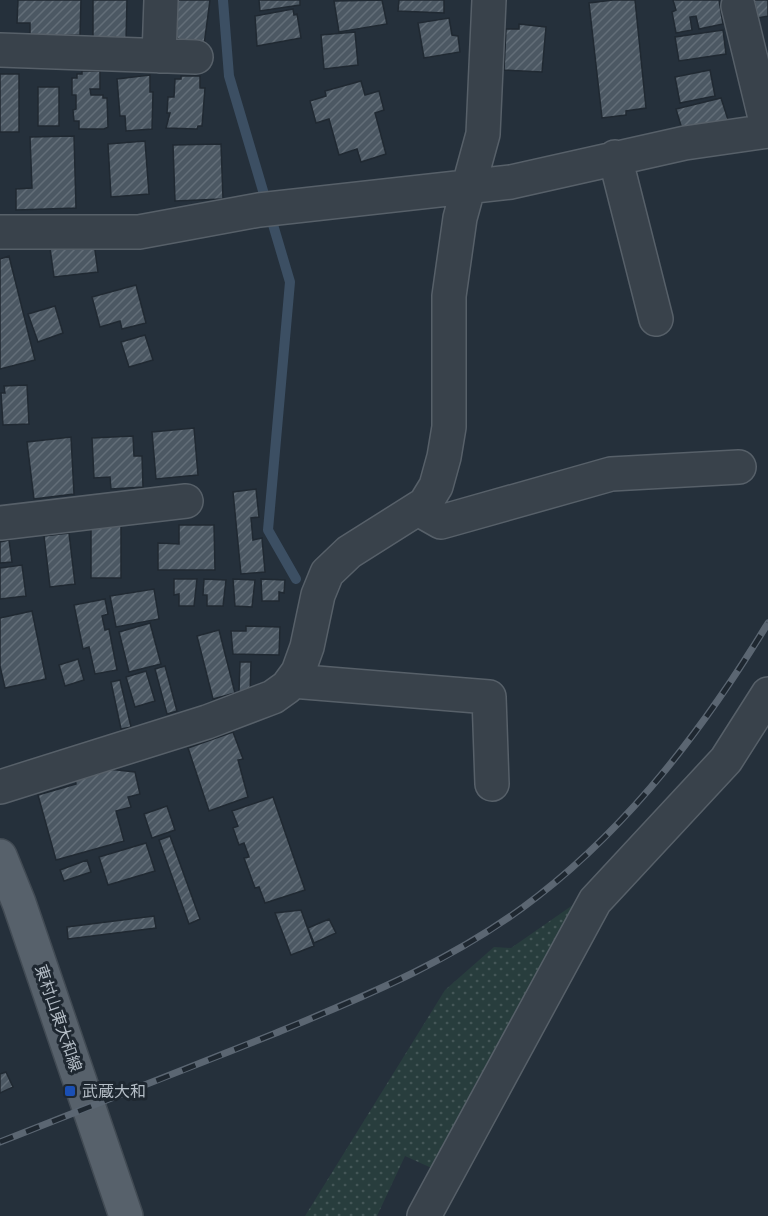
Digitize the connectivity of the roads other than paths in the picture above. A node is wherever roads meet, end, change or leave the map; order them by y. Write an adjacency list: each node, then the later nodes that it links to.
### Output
1 (161, 0): 5 (street)
2 (489, 0): 9 (street)
3 (738, 6): 7 (street)
4 (0, 50): 5 (street)
5 (159, 56): 6 (street)
6 (196, 57)
7 (768, 130): 8 (street)
8 (615, 158): 9 (street); 11 (street)
9 (469, 185): 10 (street); 13 (street)
10 (0, 232)
11 (656, 319)
12 (739, 467): 13 (street)
13 (418, 509): 16 (street)
14 (170, 513): 15 (street)
15 (0, 523)
16 (291, 681): 18 (street); 19 (street)
17 (768, 694): 22 (street)
18 (2, 780)
19 (492, 784)
20 (0, 856): 21 (main road, 東村山東大和線)
21 (126, 1216)
22 (424, 1216)

